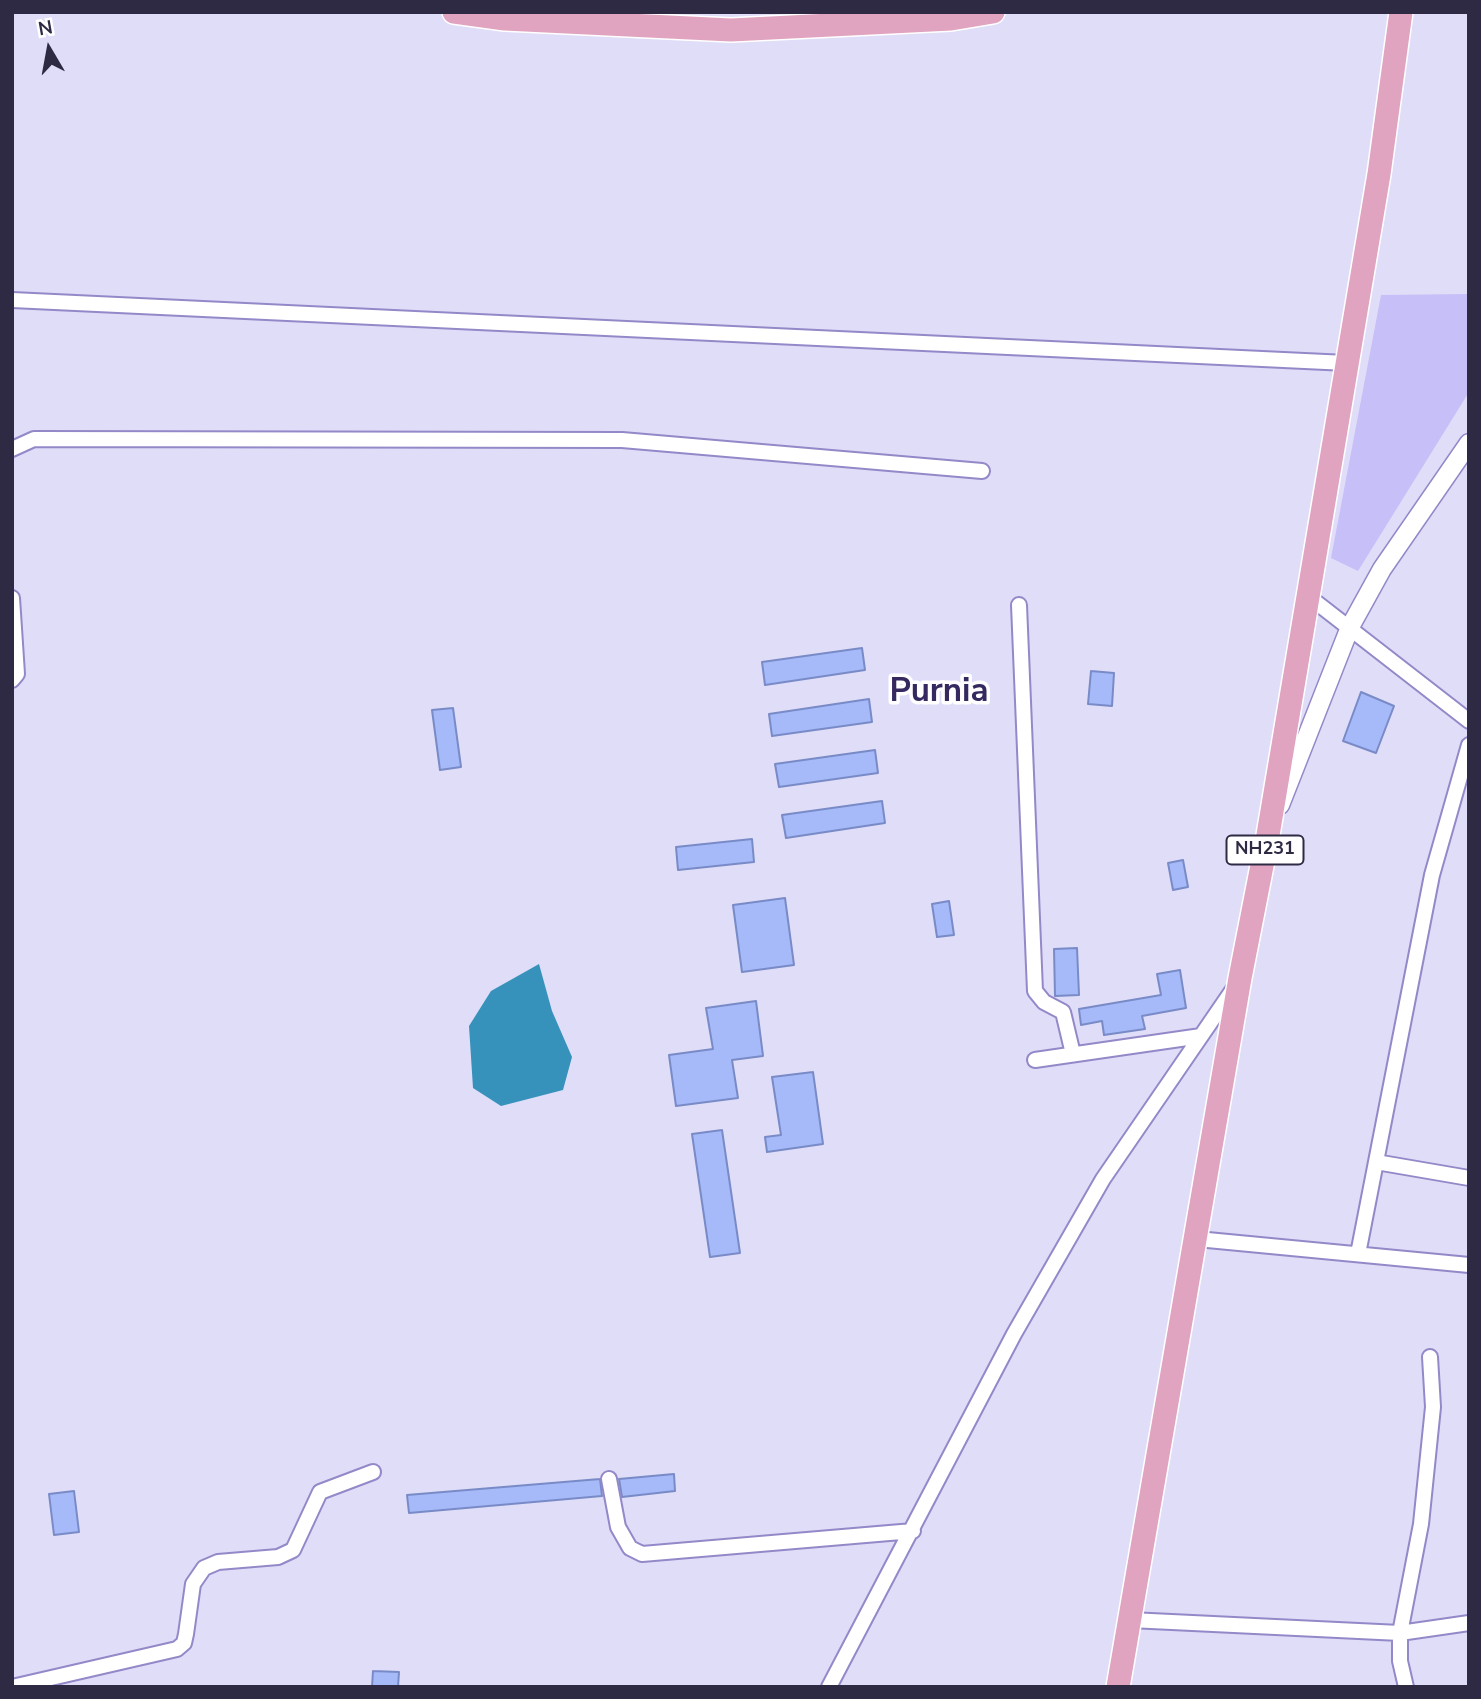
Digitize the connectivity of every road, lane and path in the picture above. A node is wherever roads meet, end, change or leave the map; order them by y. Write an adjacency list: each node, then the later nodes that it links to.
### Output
1 (454, 12): 2 (highway)
2 (993, 12)
3 (1401, 12): 5 (highway, NH231)
4 (12, 300): 5 (street)
5 (1347, 363): 9 (highway, NH231)
6 (1469, 443): 12 (street)
7 (12, 449): 8 (street)
8 (982, 471)
9 (1308, 596): 12 (street); 16 (highway, NH231)
10 (12, 598): 13 (street)
11 (1019, 605): 19 (street)
12 (1350, 627): 14 (street); 16 (street)
13 (12, 680)
14 (1469, 721)
15 (1469, 745): 21 (street)
16 (1268, 835): 17 (highway, NH231)
17 (1240, 978): 18 (street); 23 (highway, NH231)
18 (1201, 1036): 19 (street); 29 (street)
19 (1073, 1054): 20 (street)
20 (1035, 1060)
21 (1376, 1162): 22 (street); 24 (street)
22 (1469, 1178)
23 (1198, 1239): 24 (street); 30 (highway, NH231)
24 (1358, 1254): 25 (street)
25 (1469, 1265)
26 (1430, 1357): 32 (street)
27 (373, 1472): 33 (street)
28 (609, 1479): 29 (street)
29 (913, 1531): 34 (street)
30 (1130, 1620): 32 (street); 35 (highway, NH231)
31 (1469, 1623): 32 (street)
32 (1400, 1633): 36 (street)
33 (12, 1686)
34 (829, 1687)
35 (1118, 1687)
36 (1406, 1687)

